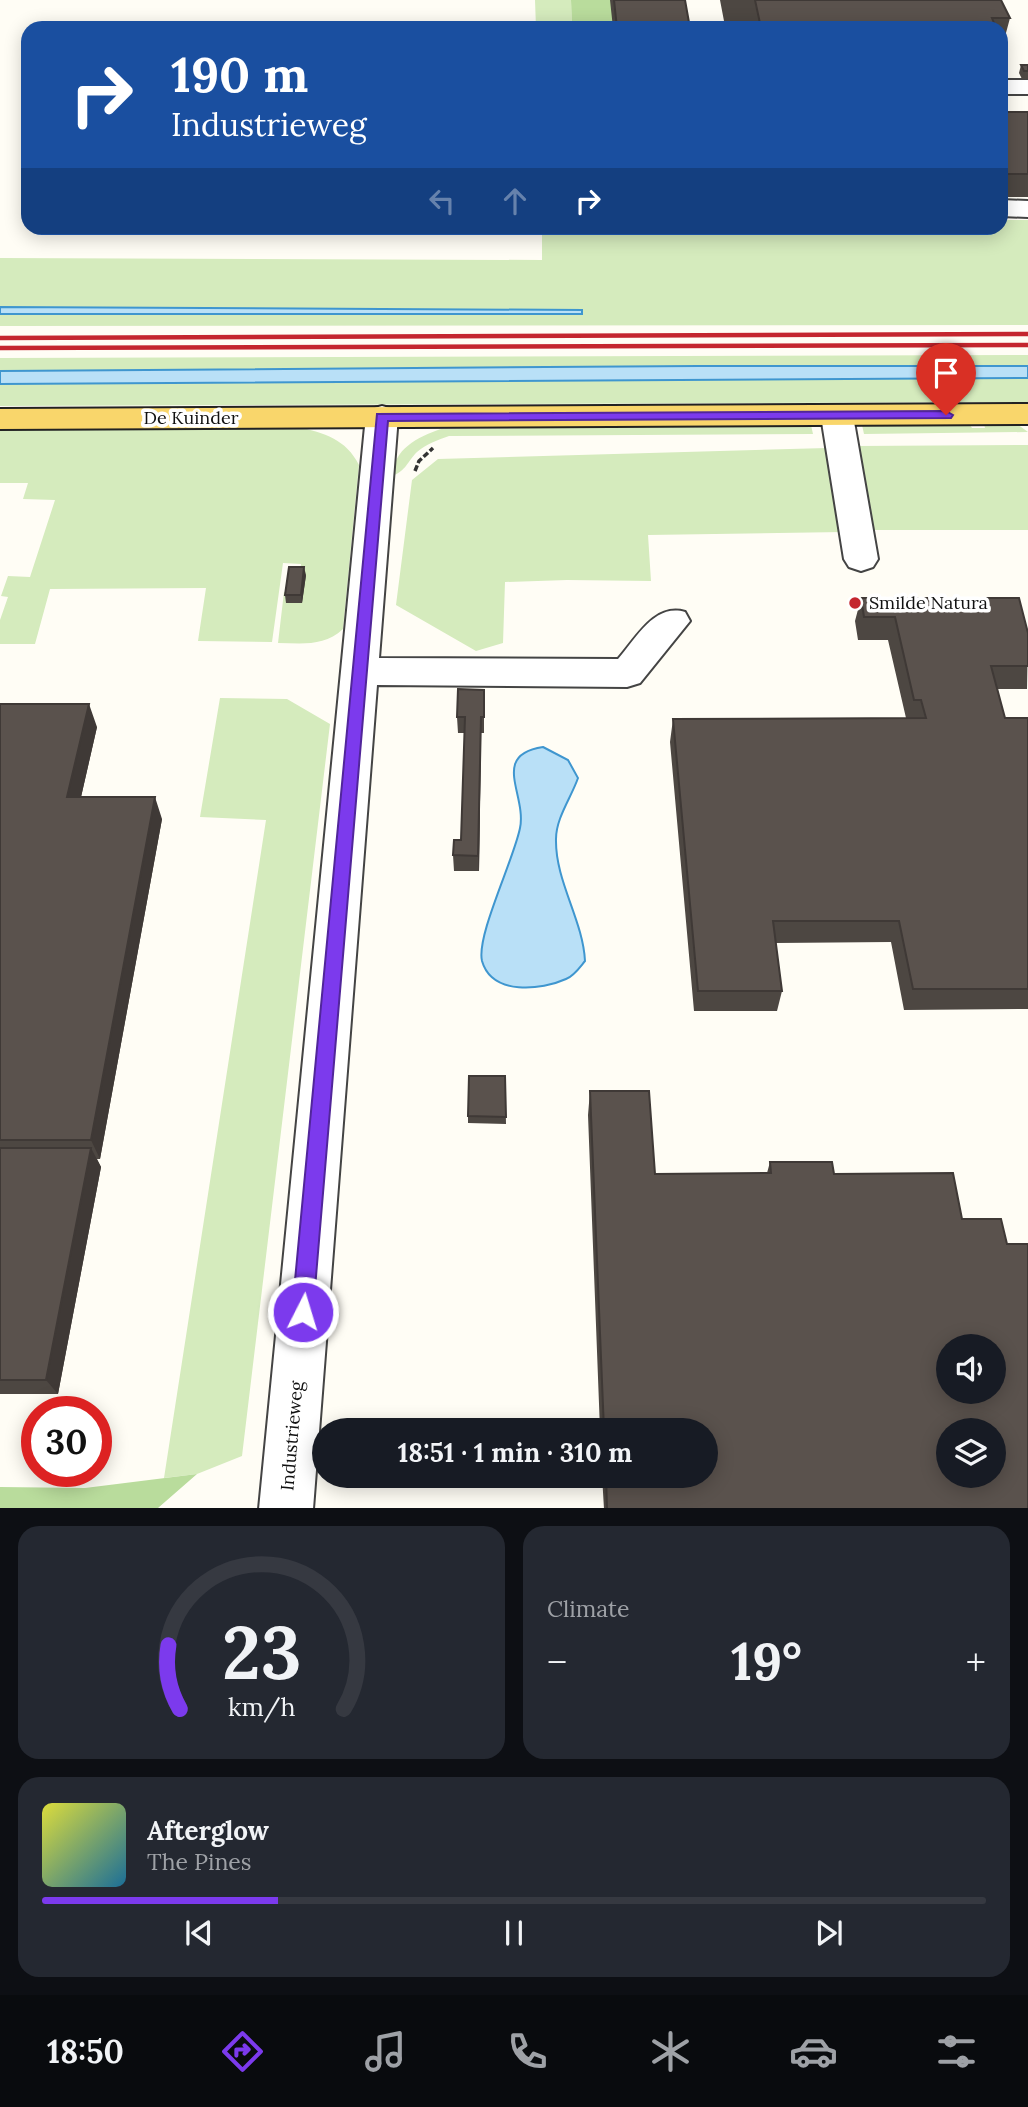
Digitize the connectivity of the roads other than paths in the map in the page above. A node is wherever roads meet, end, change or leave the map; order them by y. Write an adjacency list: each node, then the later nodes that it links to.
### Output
1 (1008, 87): 2 (street)
2 (1028, 87)
3 (1008, 208): 4 (street)
4 (1028, 209)
5 (1028, 414): 7 (main road)
6 (382, 416): 7 (main road); 8 (main road, De Kuinder); 11 (street, Industrieweg)
7 (837, 416): 9 (street)
8 (0, 419)
9 (861, 559)
10 (673, 621): 11 (street)
11 (359, 671): 12 (street, Industrieweg)
12 (286, 1508)

